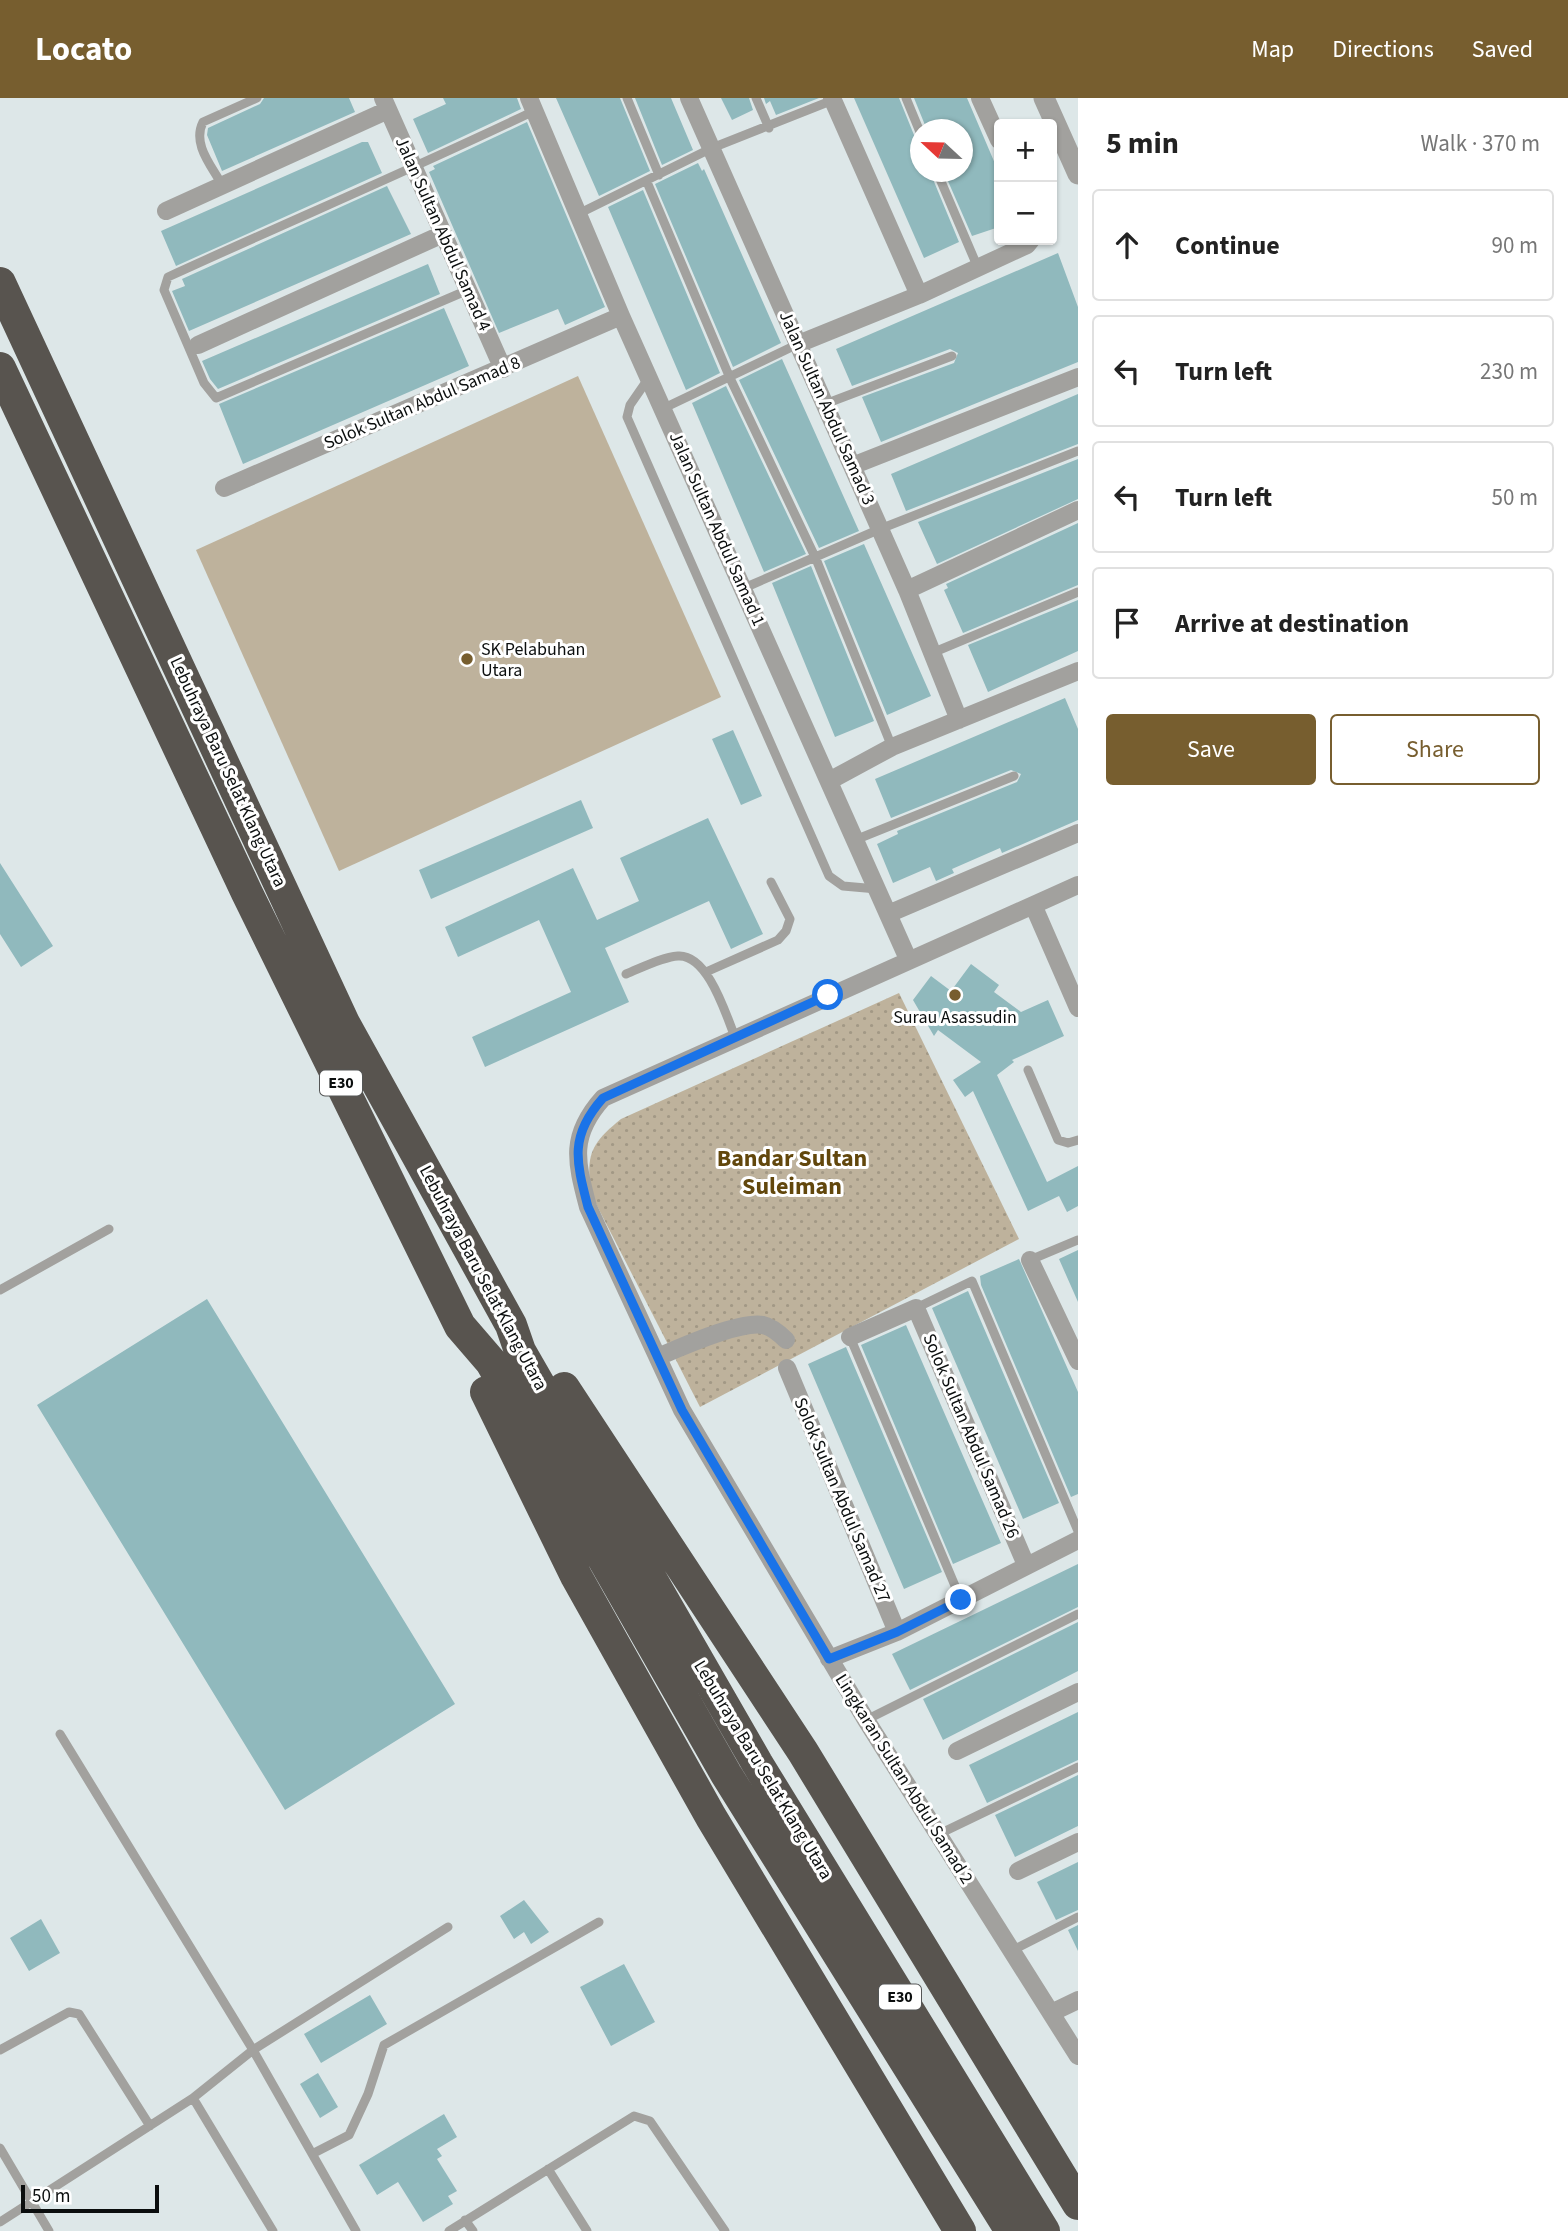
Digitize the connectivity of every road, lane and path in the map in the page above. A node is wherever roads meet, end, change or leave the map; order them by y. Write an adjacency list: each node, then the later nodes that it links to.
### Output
1 (257, 98): 20 (lane)
2 (627, 98): 17 (lane)
3 (689, 98): 14 (street, Jalan Sultan Abdul Samad 3)
4 (756, 98): 12 (lane)
5 (906, 98): 11 (lane)
6 (980, 98): 13 (street)
7 (1044, 98): 16 (street)
8 (833, 99): 12 (lane); 28 (street)
9 (386, 104): 15 (street, Jalan Sultan Abdul Samad 4); 20 (street)
10 (531, 104): 15 (lane); 22 (street, Jalan Sultan Abdul Samad 1)
11 (915, 119)
12 (769, 128): 14 (lane)
13 (994, 129)
14 (712, 148): 17 (lane); 30 (street, Jalan Sultan Abdul Samad 3)
15 (414, 168): 23 (street, Jalan Sultan Abdul Samad 4); 31 (lane)
16 (1078, 174)
17 (659, 176): 18 (lane)
18 (647, 182): 22 (lane); 37 (lane)
19 (941, 182): 25 (lane)
20 (222, 185): 21 (street)
21 (166, 211)
22 (578, 214): 29 (street, Jalan Sultan Abdul Samad 1)
23 (443, 234): 27 (street, Jalan Sultan Abdul Samad 4); 31 (street)
24 (1027, 245): 25 (street)
25 (978, 268): 28 (street)
26 (1, 282): 74 (highway, Lebuhraya Baru Selat Klang Utara / E30)
27 (468, 290): 31 (lane); 34 (street, Jalan Sultan Abdul Samad 4)
28 (919, 295): 30 (street)
29 (621, 316): 34 (street, Solok Sultan Abdul Samad 8); 36 (street, Jalan Sultan Abdul Samad 1)
30 (799, 344): 37 (lane); 38 (street, Jalan Sultan Abdul Samad 3)
31 (194, 346)
32 (952, 356): 38 (lane)
33 (0, 368): 75 (highway, Lebuhraya Baru Selat Klang Utara / E30)
34 (503, 369): 42 (street, Solok Sultan Abdul Samad 8)
35 (1078, 377): 41 (street)
36 (648, 379): 39 (street, Jalan Sultan Abdul Samad 1); 59 (lane)
37 (730, 379): 39 (lane); 45 (lane)
38 (825, 404): 41 (street, Jalan Sultan Abdul Samad 3)
39 (662, 409): 46 (street, Jalan Sultan Abdul Samad 1)
40 (1078, 451): 44 (lane)
41 (852, 466): 44 (street, Jalan Sultan Abdul Samad 3)
42 (223, 488)
43 (1078, 510): 47 (street)
44 (880, 530): 45 (lane); 47 (street, Jalan Sultan Abdul Samad 3)
45 (816, 559): 46 (lane); 52 (lane)
46 (744, 588): 54 (street, Jalan Sultan Abdul Samad 1)
47 (907, 590): 49 (street, Jalan Sultan Abdul Samad 3)
48 (1078, 592): 49 (lane)
49 (932, 653): 51 (street, Jalan Sultan Abdul Samad 3)
50 (1078, 671): 51 (street)
51 (959, 720): 52 (street)
52 (892, 747): 54 (street)
53 (1014, 776): 56 (lane)
54 (829, 781): 56 (street, Jalan Sultan Abdul Samad 1)
55 (1078, 833): 61 (street)
56 (855, 840): 59 (street, Jalan Sultan Abdul Samad 1)
57 (771, 882): 63 (lane)
58 (1078, 885): 60 (street, Lingkaran Sultan Abdul Samad 2)
59 (877, 889): 61 (street, Jalan Sultan Abdul Samad 1)
60 (1034, 907): 62 (street, Lingkaran Sultan Abdul Samad 2); 65 (street)
61 (888, 914): 62 (street, Jalan Sultan Abdul Samad 1)
62 (908, 959): 66 (street, Lingkaran Sultan Abdul Samad 2)
63 (706, 972): 64 (lane); 66 (lane)
64 (626, 974)
65 (1078, 1007)
66 (736, 1037): 78 (street, Lingkaran Sultan Abdul Samad 2)
67 (1028, 1070): 68 (lane)
68 (1078, 1140)
69 (109, 1229): 72 (lane)
70 (1078, 1240): 71 (lane)
71 (1030, 1260): 79 (street)
72 (0, 1290)
73 (916, 1307): 76 (street); 81 (lane); 83 (street, Solok Sultan Abdul Samad 26)
74 (511, 1325): 111 (highway); 123 (highway, Lebuhraya Baru Selat Klang Utara / E30)
75 (460, 1326): 114 (highway); 122 (highway, Lebuhraya Baru Selat Klang Utara / E30)
76 (850, 1337): 84 (lane)
77 (786, 1340): 78 (street)
78 (658, 1357): 87 (street, Lingkaran Sultan Abdul Samad 2)
79 (1078, 1362)
80 (787, 1368): 86 (street, Solok Sultan Abdul Samad 27)
81 (1078, 1531)
82 (1078, 1540): 83 (street)
83 (1026, 1565): 84 (street)
84 (961, 1600): 86 (street)
85 (1078, 1614): 89 (lane)
86 (897, 1632): 87 (street)
87 (829, 1659): 89 (street, Lingkaran Sultan Abdul Samad 2)
88 (1078, 1692): 91 (street)
89 (866, 1720): 93 (street, Lingkaran Sultan Abdul Samad 2)
90 (60, 1734): 103 (lane)
91 (957, 1751)
92 (1078, 1767): 93 (lane)
93 (937, 1835): 99 (street, Lingkaran Sultan Abdul Samad 2)
94 (1078, 1842): 95 (street)
95 (1018, 1871)
96 (1078, 1917): 99 (lane)
97 (598, 1922): 108 (lane)
98 (448, 1927): 103 (lane)
99 (1010, 1952): 101 (street, Lingkaran Sultan Abdul Samad 2)
100 (1078, 2000): 101 (street)
101 (1051, 2013): 104 (street, Lingkaran Sultan Abdul Samad 2)
102 (0, 2050): 106 (lane)
103 (253, 2050): 105 (lane); 108 (lane)
104 (1078, 2056)
105 (193, 2098): 106 (lane); 116 (lane)
106 (150, 2126): 110 (lane)
107 (0, 2148): 110 (lane)
108 (314, 2153): 117 (lane)
109 (548, 2169): 112 (lane); 120 (lane); 121 (lane)
110 (30, 2202): 113 (lane); 115 (lane)
111 (1078, 2204)
112 (466, 2220): 118 (lane); 119 (lane)
113 (0, 2222)
114 (959, 2230)
115 (49, 2231)
116 (273, 2231)
117 (356, 2231)
118 (449, 2231)
119 (472, 2231)
120 (587, 2231)
121 (725, 2231)
122 (1011, 2231)
123 (1044, 2231)

